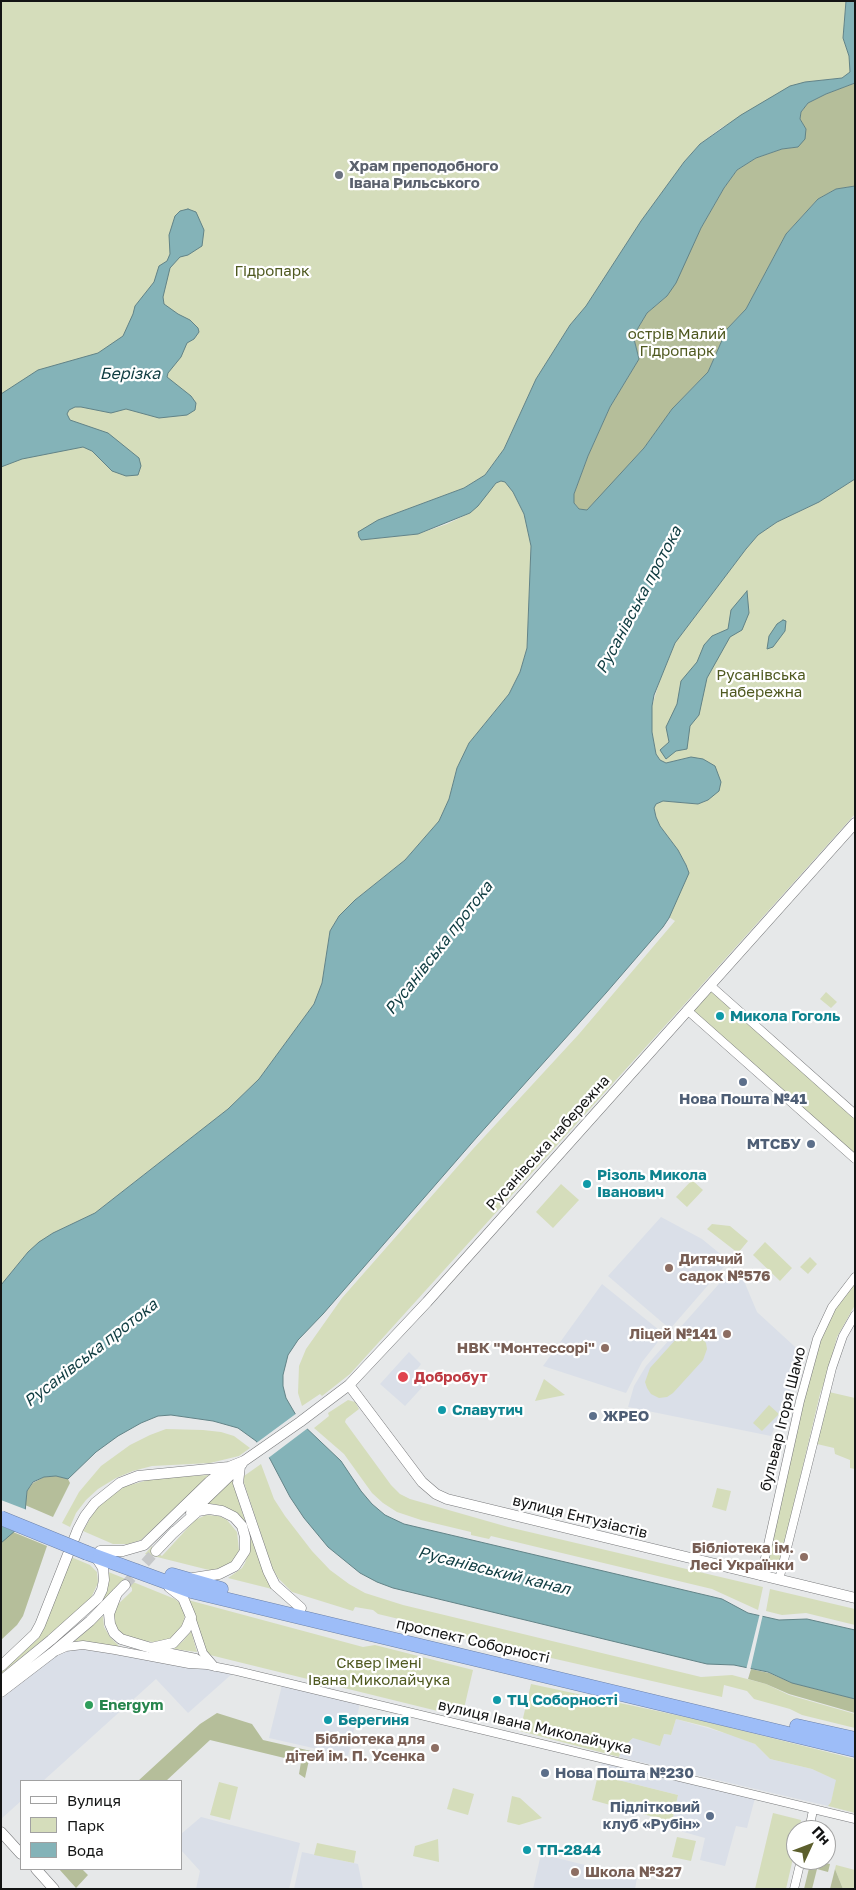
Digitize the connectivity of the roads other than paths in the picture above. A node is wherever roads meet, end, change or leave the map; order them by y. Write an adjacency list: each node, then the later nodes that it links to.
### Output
1 (855, 823): 2 (main road, Русанівська набережна)
2 (710, 985): 3 (main road, Русанівська набережна); 4 (street)
3 (688, 1010): 5 (street); 8 (main road, Русанівська набережна)
4 (855, 1114)
5 (855, 1159)
6 (855, 1277): 16 (street, бульвар Ігоря Шамо)
7 (855, 1315): 19 (street)
8 (349, 1385): 9 (main road, Русанівська набережна); 16 (main road, вулиця Ентузіастів)
9 (244, 1462): 10 (main road, Русанівська набережна); 13 (main road, Русанівська набережна); 21 (main road)
10 (229, 1467): 15 (main road, Русанівська набережна); 25 (main road, Русанівська набережна)
11 (1, 1510): 15 (highway)
12 (1, 1518): 15 (highway, bridge)
13 (171, 1535): 14 (main road, Русанівська набережна); 17 (main road)
14 (156, 1551)
15 (92, 1552): 17 (highway, проспект Соборності); 18 (highway, проспект Соборності); 27 (main road)
16 (761, 1576): 19 (main road, вулиця Ентузіастів)
17 (185, 1579): 21 (highway, проспект Соборності)
18 (159, 1580): 22 (main road); 30 (highway, проспект Соборності)
19 (779, 1580): 20 (main road, вулиця Ентузіастів)
20 (855, 1598)
21 (301, 1608): 29 (highway, проспект Соборності)
22 (191, 1617): 23 (main road); 26 (street)
23 (151, 1648): 24 (main road, вулиця Івана Миколайчука); 26 (street, вулиця Івана Миколайчука)
24 (52, 1653): 26 (street, вулиця Івана Миколайчука); 28 (main road)
25 (1, 1666)
26 (211, 1666): 31 (street, вулиця Івана Миколайчука)
27 (1, 1681)
28 (1, 1692)
29 (855, 1739)
30 (855, 1750)
31 (813, 1810): 32 (street, вулиця Івана Миколайчука); 33 (street)
32 (855, 1819)
33 (810, 1820)
34 (1, 1832): 35 (main road)
35 (20, 1853)
36 (37, 1870): 38 (main road)
37 (799, 1870): 39 (street)
38 (54, 1889)
39 (794, 1889)

